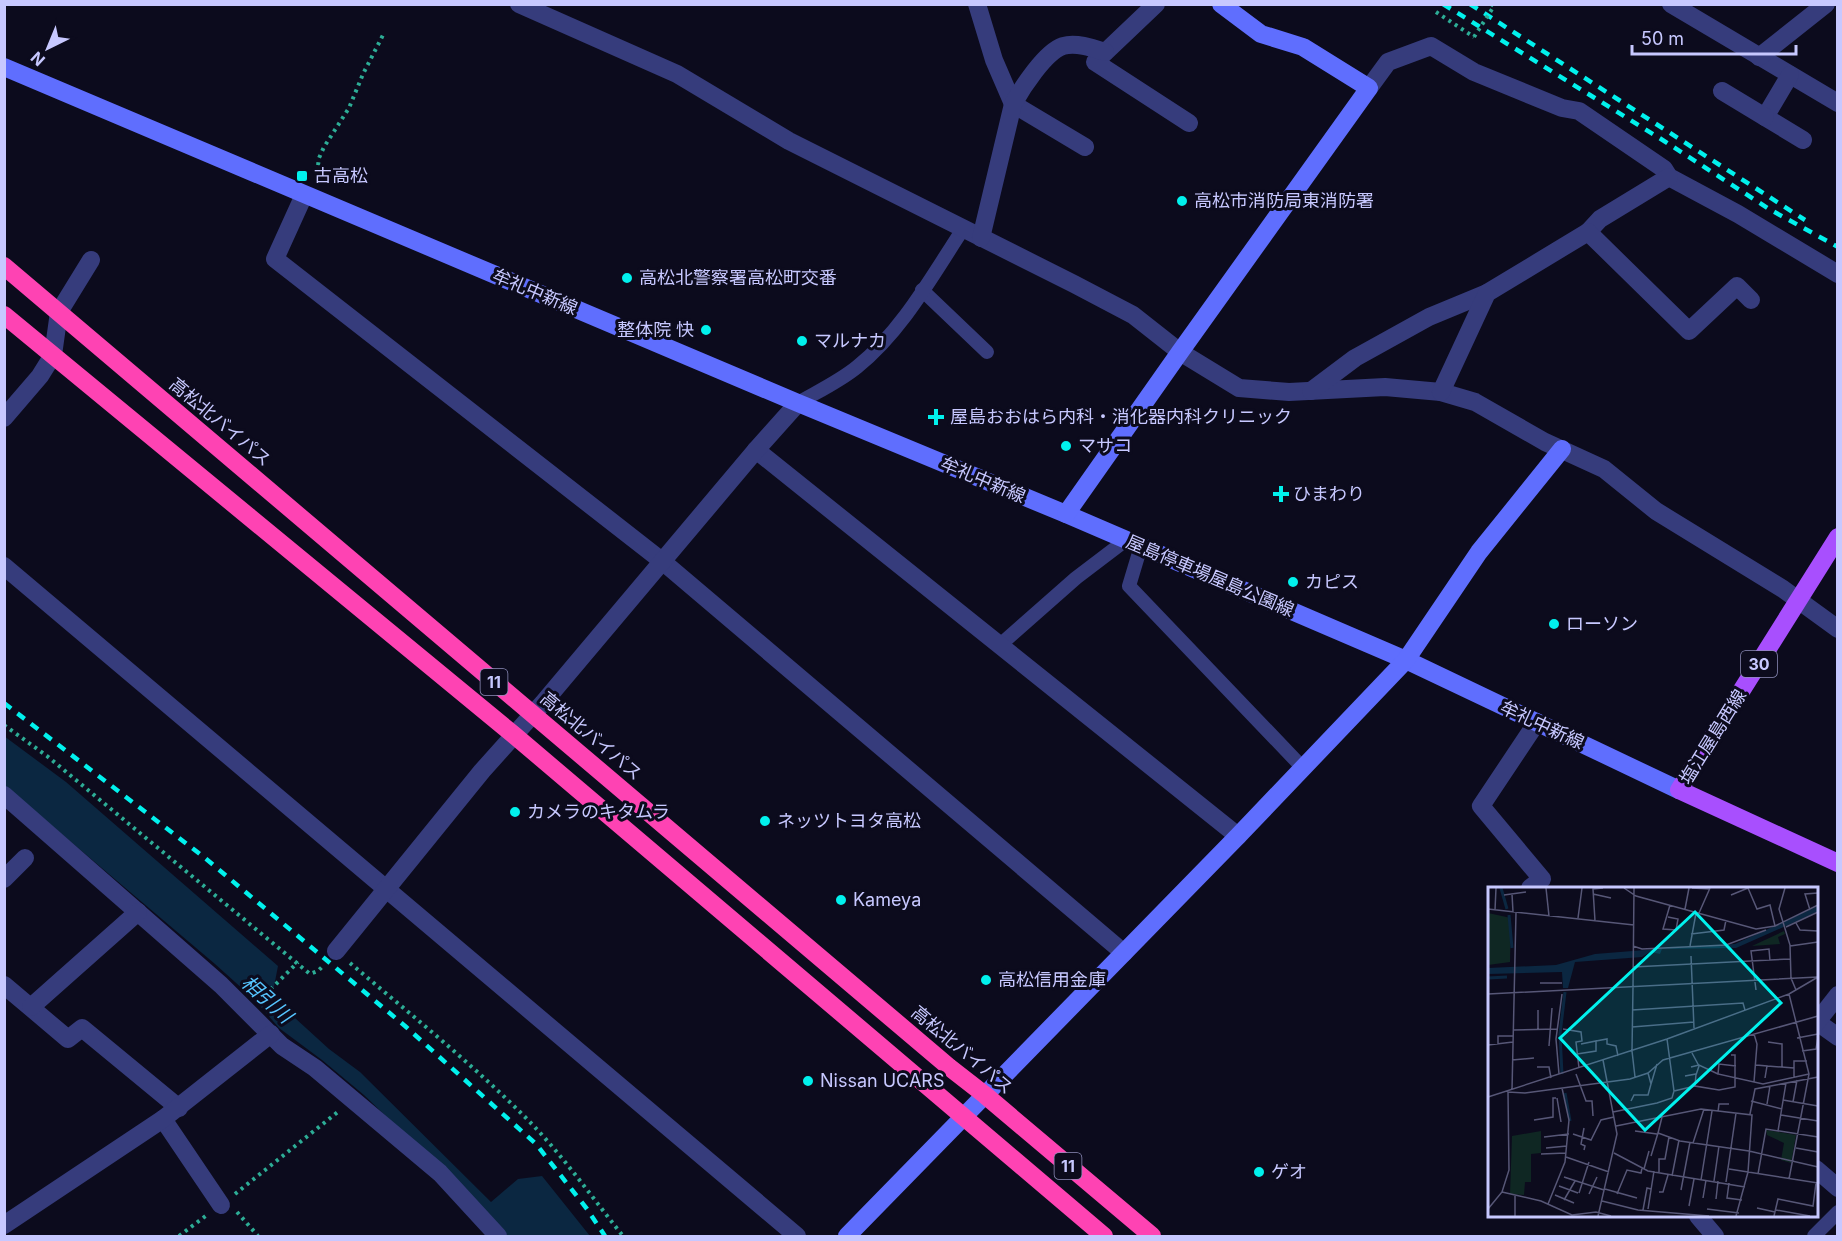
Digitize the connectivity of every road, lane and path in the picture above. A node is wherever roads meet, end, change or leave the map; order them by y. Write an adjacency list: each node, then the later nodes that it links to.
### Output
1 (519, 4): 24 (street)
2 (977, 4): 16 (street)
3 (1156, 4): 10 (street)
4 (1221, 4): 14 (main road)
5 (1671, 4): 11 (street)
6 (1826, 4): 11 (street)
7 (1492, 5): 8 (path, bridge)
8 (1436, 12)
9 (384, 33): 23 (path)
10 (1106, 52): 16 (street); 19 (street)
11 (1759, 57): 13 (street)
12 (4, 68): 23 (main road, 牟礼中新線)
13 (1790, 75): 17 (street); 18 (street)
14 (1370, 88): 22 (street); 36 (main road)
15 (1722, 91): 18 (street)
16 (1013, 104): 21 (street); 26 (street)
17 (1838, 104)
18 (1765, 117): 20 (street)
19 (1189, 123)
20 (1803, 140)
21 (1085, 147)
22 (1669, 177): 25 (street); 29 (street)
23 (310, 189): 40 (main road, 牟礼中新線); 47 (street)
24 (963, 229): 26 (street); 30 (lane)
25 (1588, 232): 31 (street); 32 (street)
26 (981, 238): 36 (street)
27 (91, 260): 33 (street)
28 (4, 266): 33 (highway, 高松北バイパス / 11)
29 (1838, 274)
30 (922, 290): 35 (lane); 40 (lane)
31 (1487, 293): 38 (street); 39 (street)
32 (1751, 300)
33 (59, 312): 37 (street); 53 (highway, 高松北バイパス / 11)
34 (4, 315): 37 (highway, 11)
35 (987, 352)
36 (1180, 352): 38 (street); 44 (main road)
37 (53, 355): 41 (street); 55 (highway, 11)
38 (1311, 391): 39 (street)
39 (1441, 392): 42 (street)
40 (798, 403): 43 (street); 44 (main road, 牟礼中新線)
41 (4, 418)
42 (1562, 449): 49 (street); 52 (main road)
43 (756, 450): 47 (street); 51 (street)
44 (1066, 514): 46 (main road, 屋島停車場屋島公園線)
45 (1838, 537): 49 (main road, 塩江屋島西線 / 30)
46 (1133, 543): 51 (lane); 52 (main road, 屋島停車場屋島公園線); 56 (lane)
47 (662, 561): 53 (street); 67 (street)
48 (4, 566): 64 (street)
49 (1798, 601): 50 (street); 57 (main road, 塩江屋島西線 / 30)
50 (1838, 629)
51 (1000, 645): 59 (street)
52 (1406, 660): 54 (main road, 牟礼中新線); 56 (main road)
53 (533, 714): 55 (street); 76 (highway, 高松北バイパス / 11)
54 (1537, 722): 57 (main road, 牟礼中新線); 63 (street)
55 (514, 735): 64 (street); 79 (highway, 11)
56 (1303, 768): 59 (main road)
57 (1678, 790): 61 (main road, 塩江屋島西線)
58 (4, 795): 65 (street)
59 (1238, 836): 67 (main road)
60 (25, 858): 62 (street)
61 (1838, 863)
62 (4, 879)
63 (1531, 887)
64 (386, 890): 66 (street); 90 (street)
65 (138, 912): 71 (street); 74 (street)
66 (336, 951)
67 (1124, 953): 76 (main road)
68 (298, 962): 72 (path)
69 (4, 985): 71 (street)
70 (1838, 995): 73 (street)
71 (31, 1007): 78 (street)
72 (252, 1008)
73 (1819, 1015): 75 (street)
74 (271, 1034): 77 (street); 78 (street)
75 (1838, 1037)
76 (985, 1095): 79 (main road); 93 (highway, 高松北バイパス / 11)
77 (354, 1099): 83 (path); 89 (street)
78 (179, 1108): 80 (street)
79 (963, 1118): 91 (main road); 92 (highway, 11)
80 (163, 1119): 83 (street); 86 (street)
81 (1818, 1171): 82 (street)
82 (1838, 1188)
83 (224, 1202): 87 (path); 88 (path)
84 (1838, 1212): 95 (lane)
85 (1700, 1217): 94 (street)
86 (4, 1225)
87 (179, 1236)
88 (258, 1236)
89 (498, 1236)
90 (797, 1236)
91 (847, 1236)
92 (1104, 1236)
93 (1152, 1236)
94 (1715, 1236)
95 (1814, 1236)

